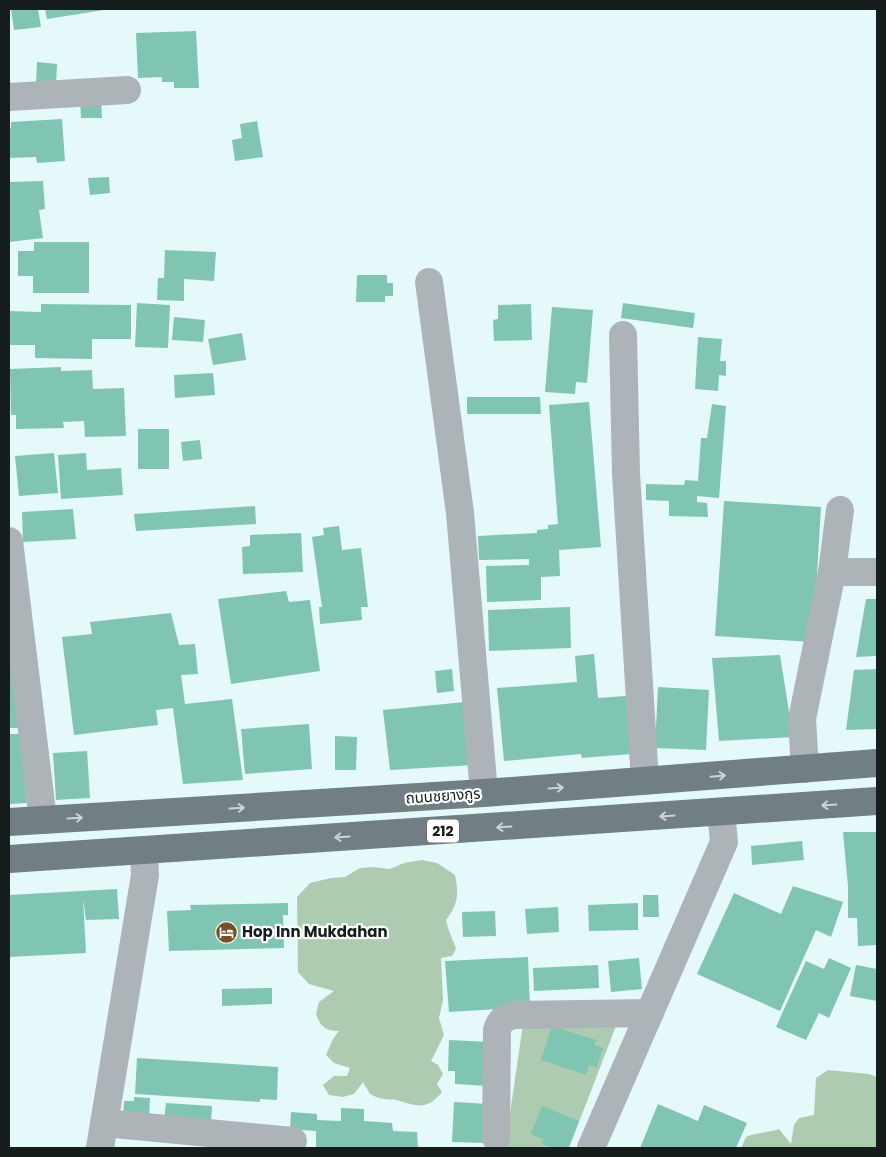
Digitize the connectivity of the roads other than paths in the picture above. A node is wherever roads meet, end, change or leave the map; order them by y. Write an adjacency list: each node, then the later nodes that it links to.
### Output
1 (128, 90): 2 (street)
2 (9, 97)
3 (429, 282): 12 (street)
4 (623, 335): 11 (street)
5 (840, 510): 7 (street)
6 (9, 541): 15 (street)
7 (832, 572): 8 (street); 10 (street)
8 (877, 572)
9 (877, 763): 10 (main road, ถนนชยางกูร)
10 (805, 769): 11 (main road, ถนนชยางกูร, one-way to 10)
11 (645, 782): 12 (main road, ถนนชยางกูร, one-way to 11)
12 (484, 793): 15 (main road, ถนนชยางกูร, one-way to 12)
13 (877, 801): 14 (main road, 212, one-way to 14)
14 (722, 812): 17 (main road, 212, one-way to 17); 19 (street)
15 (43, 820): 16 (main road, ถนนชยางกูร)
16 (9, 822)
17 (144, 851): 18 (main road, 212); 20 (street)
18 (9, 860)
19 (650, 1013): 21 (street); 23 (street)
20 (102, 1136): 22 (street)
21 (496, 1138)
22 (293, 1141)
23 (591, 1148)

